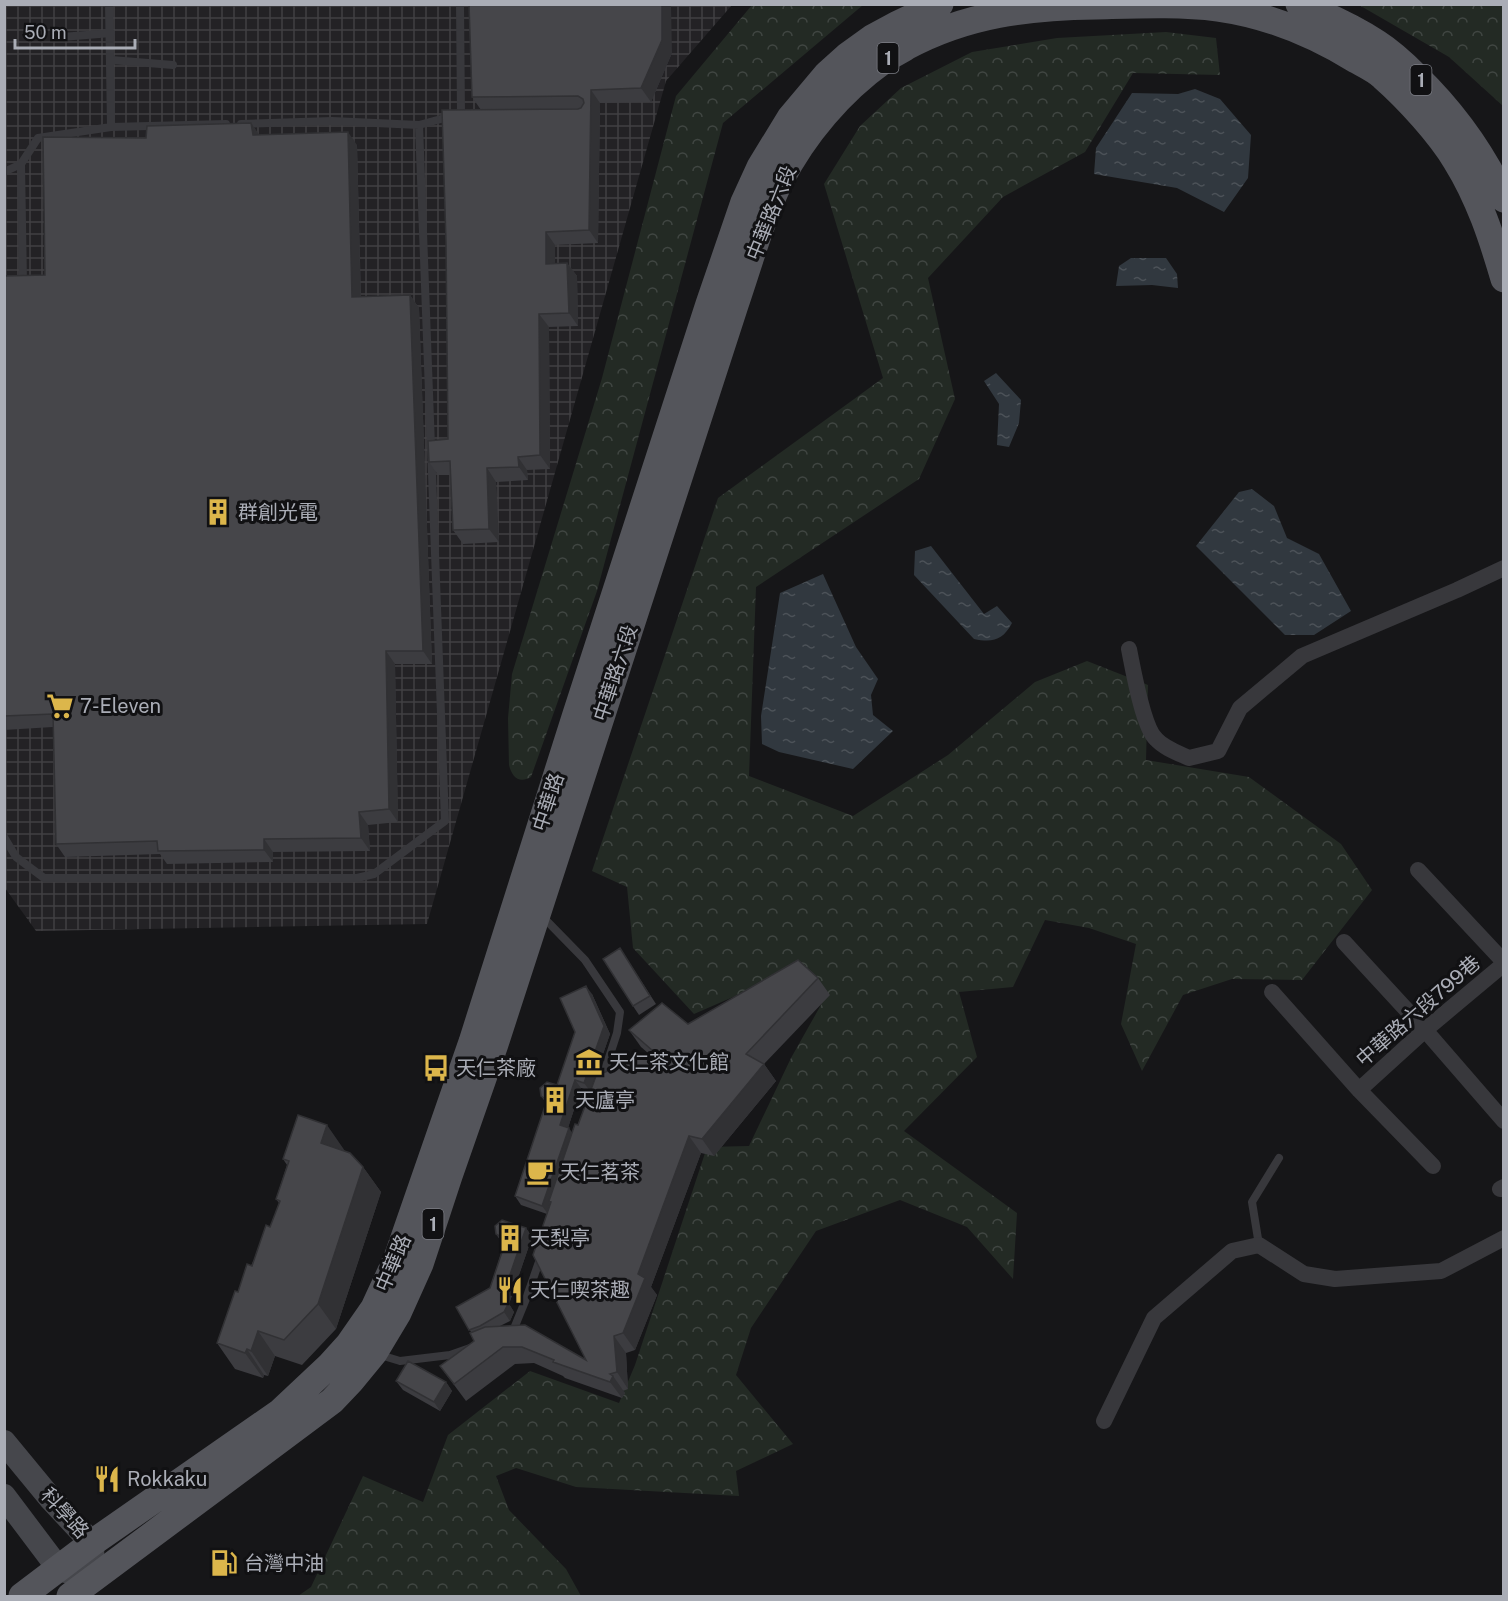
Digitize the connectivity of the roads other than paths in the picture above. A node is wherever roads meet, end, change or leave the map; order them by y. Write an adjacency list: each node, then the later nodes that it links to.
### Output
1 (109, 4): 5 (lane)
2 (460, 4): 9 (lane)
3 (940, 4): 18 (main road, 中華路六段 / 1)
4 (1315, 19): 13 (main road, 中華路六段 / 1); 14 (main road, 中華路六段 / 1); 19 (main road, 中華路六段 / 1)
5 (111, 33): 6 (lane); 7 (lane)
6 (62, 37)
7 (111, 60): 8 (lane); 10 (lane)
8 (173, 65)
9 (419, 125): 10 (lane); 20 (lane)
10 (111, 127): 11 (lane)
11 (21, 164): 12 (lane); 15 (lane)
12 (4, 172)
13 (1503, 199)
14 (1503, 274)
15 (4, 282)
16 (1503, 568): 17 (street)
17 (1129, 649)
18 (576, 714): 22 (main road, 中華路 / 1)
19 (592, 746): 22 (main road, 中華路 / 1)
20 (4, 837)
21 (1418, 870): 24 (street)
22 (535, 894): 27 (lane); 30 (main road, 中華路 / 1)
23 (1344, 942): 26 (street)
24 (1503, 963): 26 (street, 中華路六段799巷)
25 (1272, 992): 28 (street)
26 (1425, 1030): 28 (street, 中華路六段799巷); 29 (street)
27 (598, 1089)
28 (1359, 1090): 32 (street)
29 (1503, 1120)
30 (450, 1140): 38 (main road, 中華路 / 1); 42 (main road, 中華路 / 1)
31 (1279, 1158): 35 (lane)
32 (1433, 1166)
33 (1503, 1238): 35 (street)
34 (545, 1244): 36 (lane)
35 (1259, 1245): 39 (street)
36 (502, 1335)
37 (481, 1343): 38 (lane)
38 (374, 1353): 44 (main road, 中華路 / 1)
39 (1104, 1421)
40 (4, 1442): 42 (street, 科學路)
41 (4, 1496): 43 (street, 科學路)
42 (92, 1543): 43 (main road, 中華路 / 1); 44 (street, 科學路)
43 (59, 1569): 44 (street); 45 (main road, 中華路 / 1)
44 (93, 1579): 46 (main road, 中華路 / 1)
45 (22, 1596)
46 (70, 1596)

